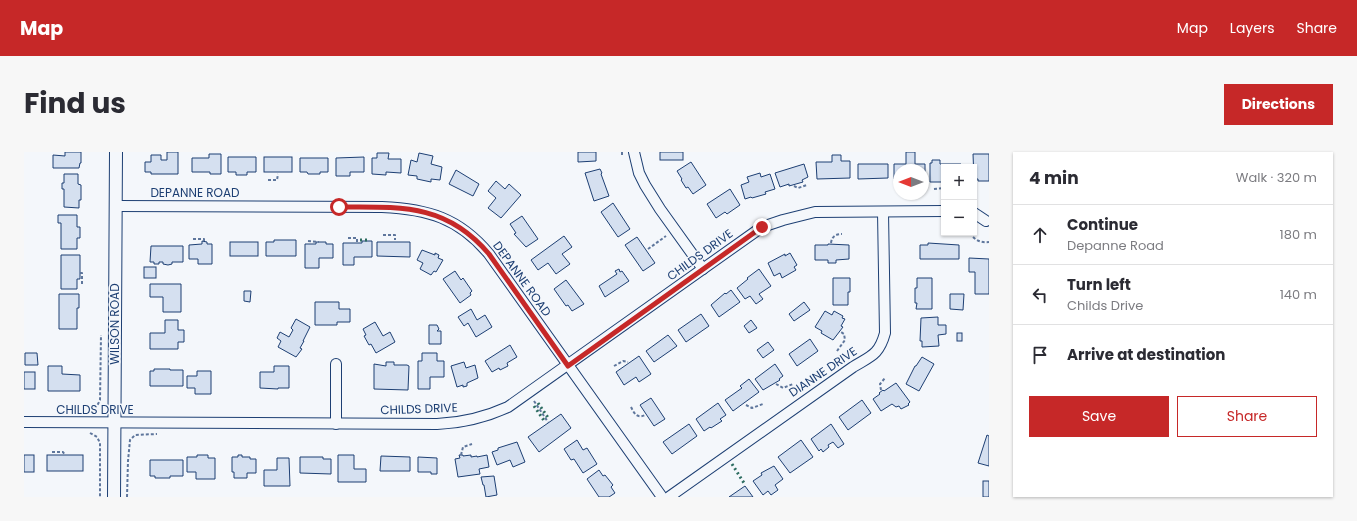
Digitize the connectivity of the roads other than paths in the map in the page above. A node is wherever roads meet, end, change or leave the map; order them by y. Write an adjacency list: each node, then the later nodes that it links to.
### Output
1 (116, 152): 3 (street, WILSON ROAD)
2 (634, 152): 8 (street)
3 (116, 206): 10 (street, DEPANNE ROAD); 12 (street, WILSON ROAD)
4 (941, 211): 5 (street, CHILDS DRIVE)
5 (883, 212): 8 (street, CHILDS DRIVE); 16 (street, DIANNE DRIVE)
6 (977, 215): 7 (street)
7 (986, 221)
8 (703, 269): 10 (street, CHILDS DRIVE)
9 (336, 364): 13 (street)
10 (568, 366): 13 (street, CHILDS DRIVE); 15 (street, DEPANNE ROAD)
11 (24, 422): 12 (street, CHILDS DRIVE)
12 (115, 423): 13 (street, CHILDS DRIVE); 14 (street, WILSON ROAD)
13 (336, 424)
14 (114, 497)
15 (662, 497)
16 (669, 497)

